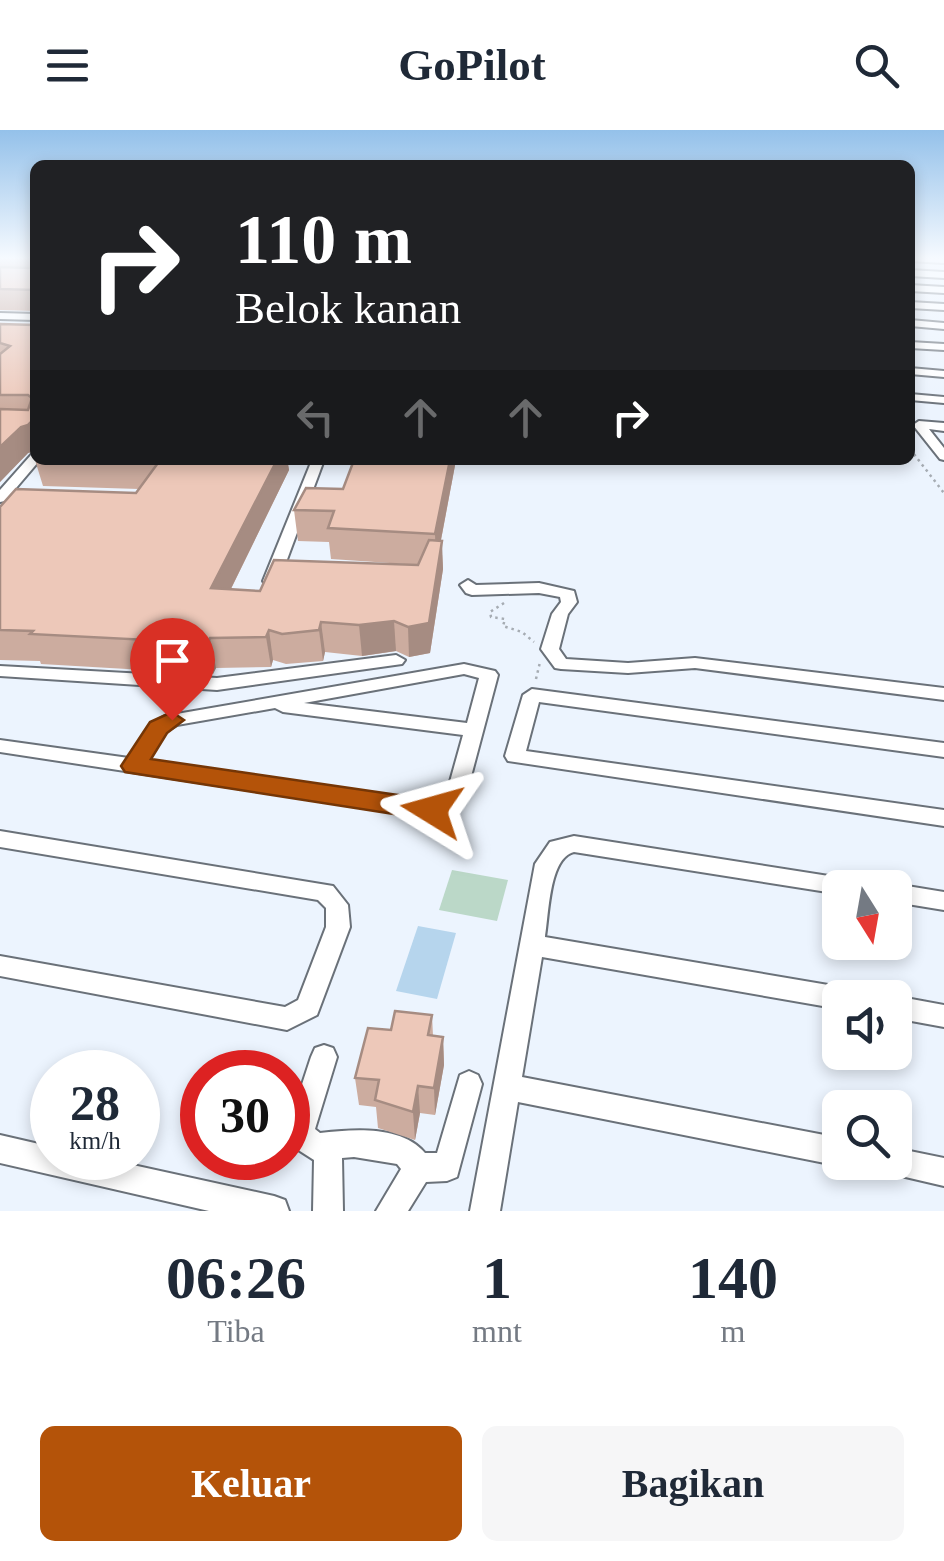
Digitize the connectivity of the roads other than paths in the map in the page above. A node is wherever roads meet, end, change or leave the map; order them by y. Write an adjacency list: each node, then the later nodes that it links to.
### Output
1 (3, 314): 2 (street)
2 (30, 323)
3 (915, 325): 4 (street)
4 (942, 329): 6 (street)
5 (915, 347): 6 (street)
6 (943, 349)
7 (915, 371): 8 (street)
8 (944, 374)
9 (915, 397): 10 (street)
10 (944, 400)
11 (915, 422): 13 (street)
12 (915, 423): 14 (street)
13 (944, 428)
14 (944, 456)
15 (30, 464): 17 (street)
16 (316, 465): 18 (street)
17 (0, 498)
18 (278, 564): 19 (street); 21 (street)
19 (296, 565)
20 (468, 585): 24 (street)
21 (267, 592)
22 (396, 660): 23 (street)
23 (0, 671)
24 (944, 694)
25 (264, 704): 26 (street); 26 (street); 29 (street)
26 (476, 730): 29 (street)
27 (0, 746): 29 (street)
28 (944, 750): 30 (street)
29 (134, 766)
30 (944, 818)
31 (0, 839): 36 (street)
32 (822, 882): 35 (street)
33 (912, 896): 34 (street)
34 (944, 901)
35 (532, 945): 37 (street); 42 (street)
36 (0, 966)
37 (822, 995)
38 (912, 1011): 39 (street)
39 (944, 1016)
40 (324, 1057): 43 (street)
41 (468, 1084): 47 (street)
42 (507, 1087): 44 (street); 52 (street)
43 (328, 1146): 47 (street); 50 (street)
44 (822, 1148)
45 (0, 1149): 49 (street)
46 (912, 1166): 48 (street)
47 (418, 1168): 51 (street)
48 (944, 1172)
49 (274, 1211)
50 (328, 1211)
51 (391, 1211)
52 (485, 1211)

